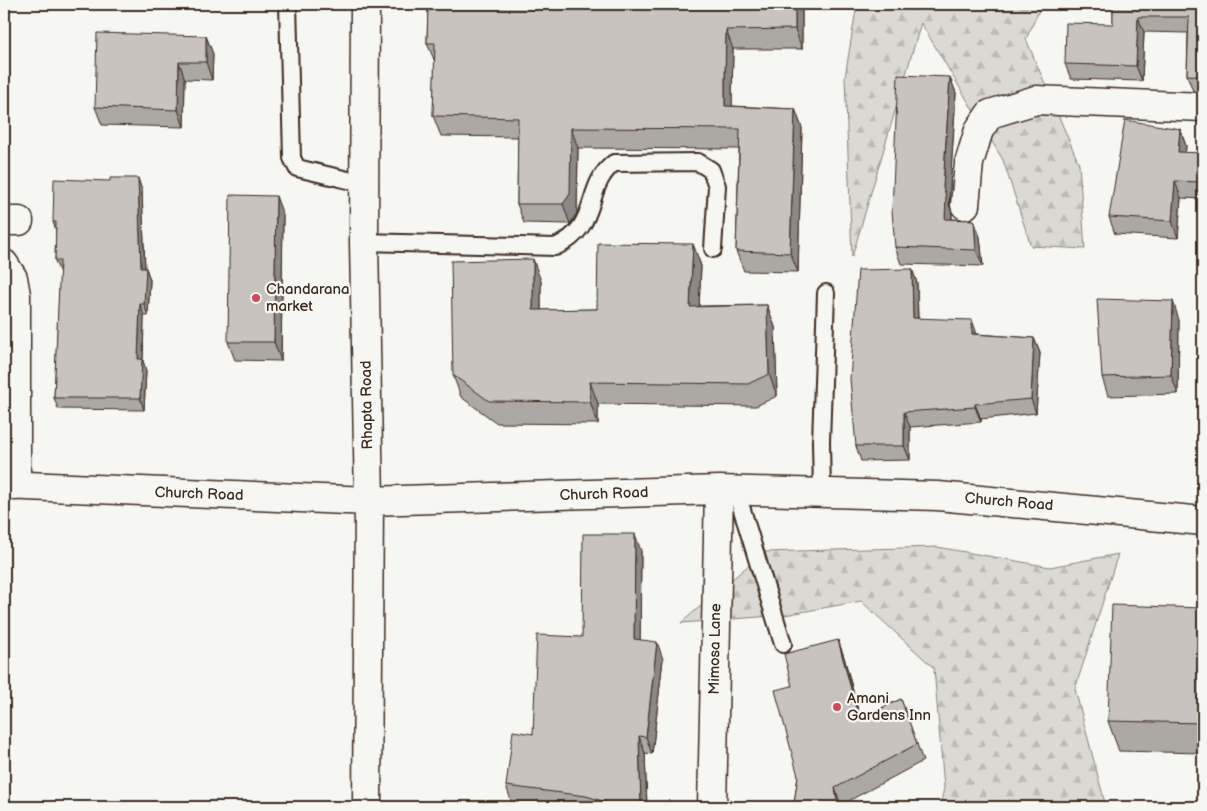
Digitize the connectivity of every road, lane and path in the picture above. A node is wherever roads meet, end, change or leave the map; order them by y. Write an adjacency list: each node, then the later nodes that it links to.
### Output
1 (288, 4): 4 (lane)
2 (365, 4): 4 (street, Rhapta Road)
3 (1203, 107): 5 (street)
4 (365, 184): 6 (street, Rhapta Road)
5 (965, 206)
6 (364, 242): 7 (lane); 13 (street, Rhapta Road)
7 (713, 249)
8 (4, 264): 10 (street)
9 (826, 293): 12 (lane)
10 (10, 486): 13 (street, Church Road)
11 (728, 490): 12 (street, Church Road); 13 (street, Church Road); 15 (lane); 17 (street, Mimosa Lane)
12 (822, 493): 14 (street, Church Road)
13 (369, 500): 16 (street, Rhapta Road)
14 (1203, 521)
15 (783, 644)
16 (367, 807)
17 (712, 807)

